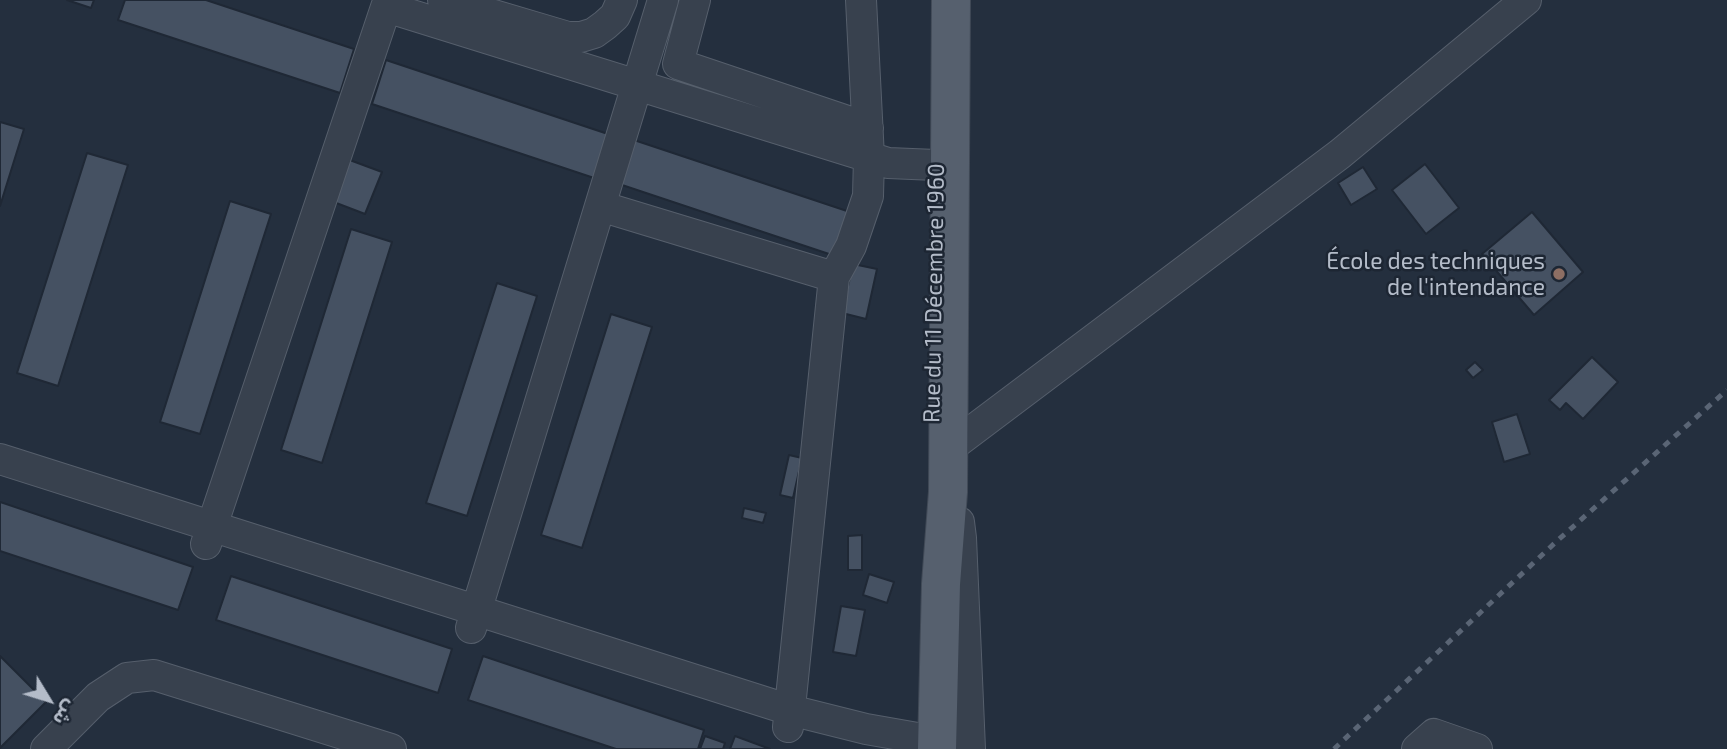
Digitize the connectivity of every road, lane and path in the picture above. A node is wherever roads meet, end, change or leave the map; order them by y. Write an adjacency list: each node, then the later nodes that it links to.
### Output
1 (443, 0): 9 (street)
2 (622, 0): 9 (street)
3 (663, 0): 10 (street)
4 (695, 0): 11 (street)
5 (861, 0): 11 (street)
6 (937, 0): 13 (main road, Rue du 11 Décembre 1960)
7 (951, 0): 16 (main road, Rue du 11 Décembre 1960)
8 (1526, 0): 16 (street)
9 (476, 5)
10 (637, 86): 12 (street); 14 (street); 20 (street)
11 (868, 128): 12 (street)
12 (869, 157): 13 (street); 15 (street)
13 (936, 165): 19 (main road, Rue du 11 Décembre 1960)
14 (600, 206): 15 (street); 22 (street)
15 (834, 277): 23 (street)
16 (948, 450): 21 (main road, Rue du 11 Décembre 1960); 28 (street)
17 (0, 459): 20 (street)
18 (0, 480): 20 (street)
19 (929, 492): 21 (main road, Rue du 11 Décembre 1960); 24 (street)
20 (209, 535): 22 (street)
21 (941, 584): 24 (main road, Rue du 11 Décembre 1960)
22 (473, 619): 23 (street)
23 (789, 718): 24 (street); 27 (street)
24 (927, 746)
25 (46, 749): 26 (street)
26 (391, 749)
27 (881, 749)
28 (970, 749)
29 (1417, 749): 30 (street)
30 (1477, 749)

